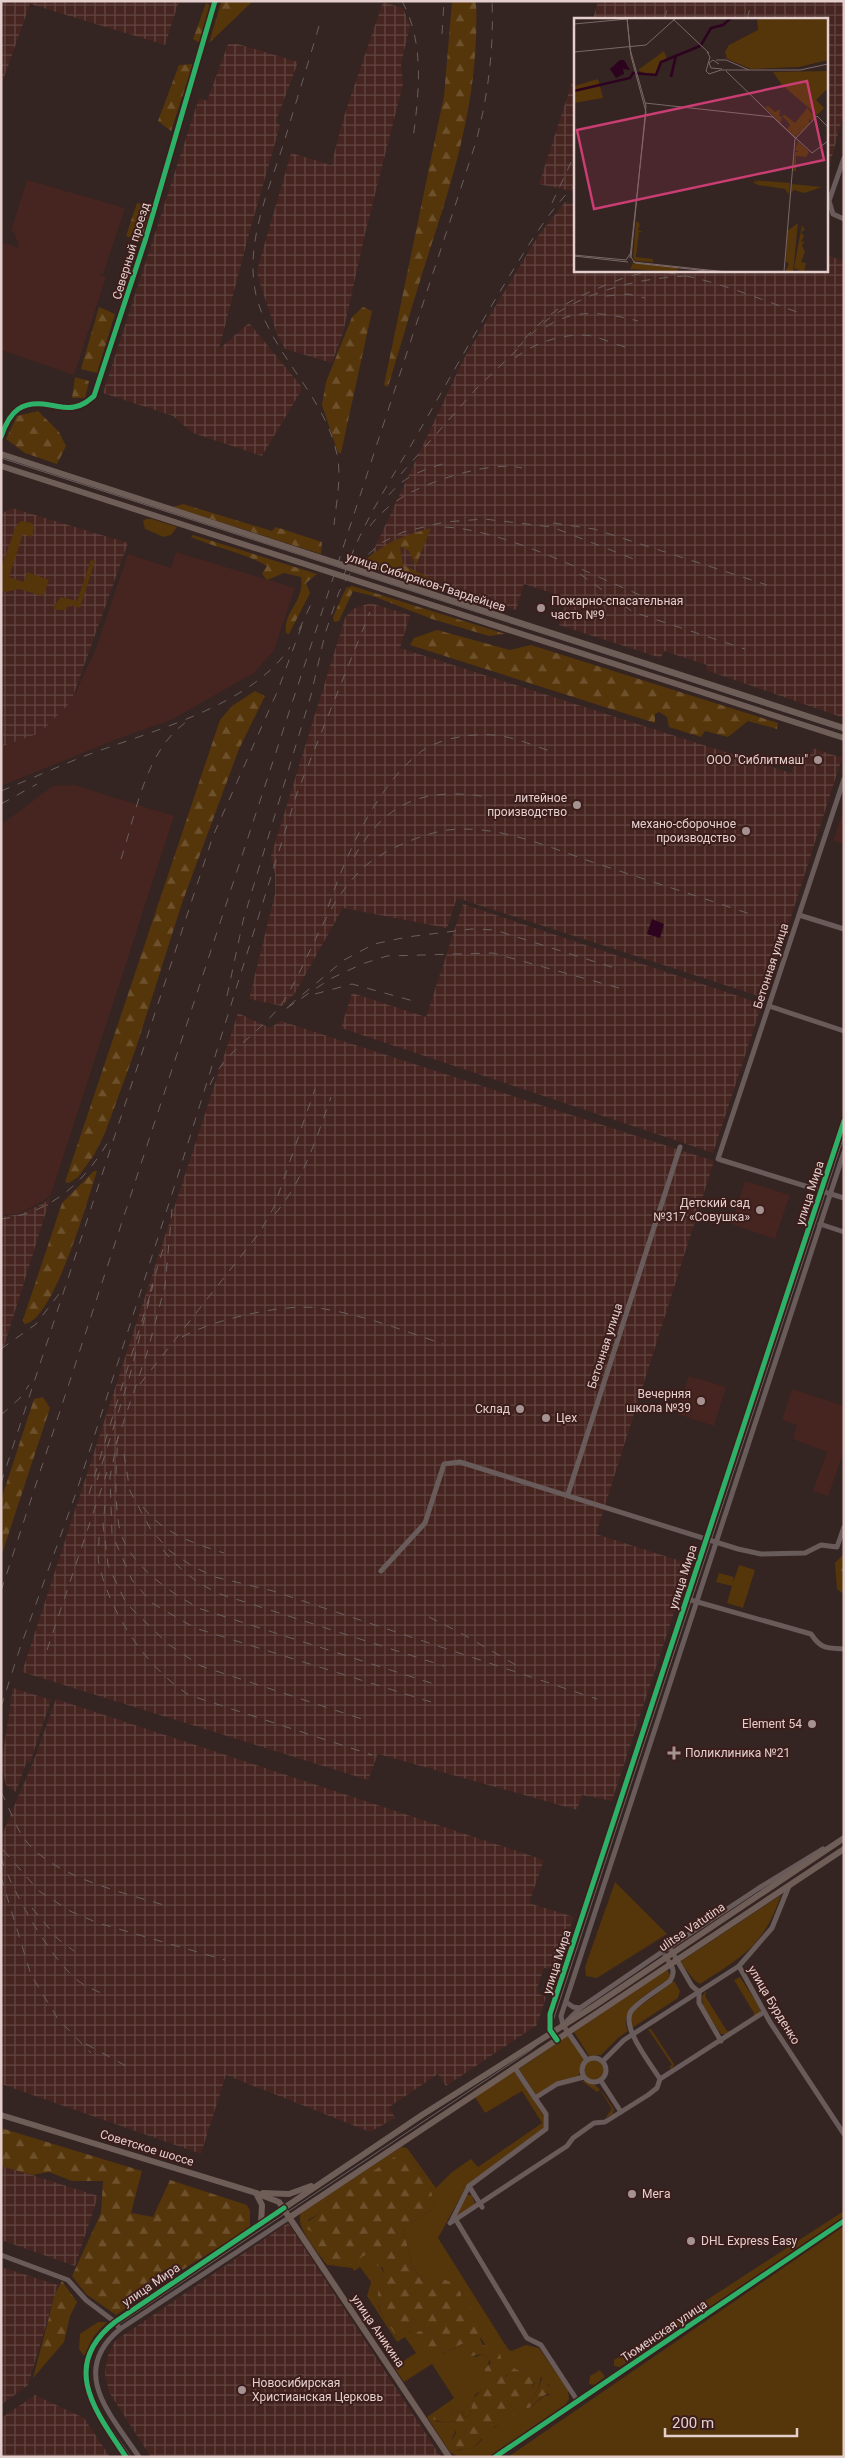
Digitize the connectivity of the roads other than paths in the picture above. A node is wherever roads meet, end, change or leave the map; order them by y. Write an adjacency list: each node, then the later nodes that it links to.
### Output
1 (215, 1): 4 (street, Северный проезд)
2 (844, 158): 3 (street)
3 (844, 219)
4 (1, 437)
5 (1, 454): 7 (main road, улица Сибиряков-Гвардейцев)
6 (1, 466): 8 (main road, улица Сибиряков-Гвардейцев)
7 (724, 689): 8 (main road); 9 (main road, улица Сибиряков-Гвардейцев)
8 (721, 698): 10 (main road, улица Сибиряков-Гвардейцев)
9 (844, 728)
10 (844, 738)
11 (844, 779): 12 (street, Бетонная улица)
12 (799, 915): 13 (street); 14 (street, Бетонная улица)
13 (844, 929)
14 (769, 1006): 15 (street); 19 (street, Бетонная улица)
15 (844, 1031)
16 (844, 1121): 19 (street, улица Мира)
17 (680, 1147): 24 (street, Бетонная улица)
18 (844, 1152): 20 (street, улица Мира)
19 (821, 1190): 20 (street); 26 (street, улица Мира)
20 (830, 1194): 21 (street); 22 (street, улица Мира)
21 (844, 1198)
22 (820, 1224): 23 (street); 27 (street, улица Мира)
23 (844, 1232)
24 (568, 1494): 26 (street); 28 (street)
25 (844, 1527): 27 (street)
26 (706, 1539): 27 (street); 29 (street, улица Мира)
27 (716, 1542): 30 (street, улица Мира)
28 (381, 1571)
29 (687, 1599): 30 (street); 35 (street, улица Мира)
30 (696, 1602): 31 (street); 36 (street, улица Мира)
31 (844, 1649)
32 (844, 1838): 33 (main road, ulitsa Vatutina)
33 (833, 1845): 38 (main road, ulitsa Vatutina); 39 (street)
34 (844, 1849): 37 (main road, ulitsa Vatutina)
35 (601, 1861): 36 (street); 48 (street, улица Мира)
36 (611, 1864): 43 (street, улица Мира)
37 (789, 1885): 38 (main road, ulitsa Vatutina); 41 (street, улица Бурденко)
38 (758, 1902): 46 (main road, ulitsa Vatutina); 47 (main road, ulitsa Vatutina)
39 (669, 1948): 40 (street); 42 (street)
40 (662, 1952): 44 (street); 49 (street)
41 (739, 1966): 42 (street); 45 (street, улица Бурденко)
42 (699, 1992): 49 (street); 51 (street)
43 (566, 2002): 44 (street); 46 (street, улица Мира)
44 (580, 2008): 46 (street)
45 (764, 2012): 51 (street); 61 (street, улица Бурденко)
46 (565, 2024): 47 (street); 48 (main road, ulitsa Vatutina)
47 (570, 2031): 50 (main road, улица Мира); 52 (street)
48 (551, 2033): 50 (street); 62 (main road, улица Мира)
49 (632, 2034): 53 (street); 56 (street)
50 (557, 2040): 54 (main road, улица Мира)
51 (721, 2041): 56 (street)
52 (587, 2060): 53 (street); 55 (street)
53 (603, 2061): 57 (street)
54 (515, 2068): 58 (street); 67 (main road, улица Мира)
55 (584, 2077): 57 (street); 58 (street)
56 (660, 2079): 59 (street)
57 (601, 2081): 59 (street)
58 (535, 2098): 63 (street)
59 (620, 2112): 65 (street)
60 (1, 2115): 64 (main road, Советское шоссе)
61 (844, 2134)
62 (326, 2179): 64 (main road); 66 (main road, улица Мира)
63 (469, 2186): 65 (street); 68 (street)
64 (256, 2193): 66 (main road, Советское шоссе); 70 (main road)
65 (481, 2205): 68 (street)
66 (284, 2208): 67 (main road, улица Аникина); 70 (street, улица Мира)
67 (290, 2217): 73 (street, улица Мира); 75 (main road, улица Аникина)
68 (456, 2220): 74 (street)
69 (844, 2221): 74 (street, Тюменская улица)
70 (261, 2224): 72 (street, улица Мира)
71 (1, 2255): 72 (street)
72 (114, 2322): 73 (street); 76 (street, улица Мира)
73 (120, 2329): 77 (street, улица Мира)
74 (577, 2400): 79 (street, Тюменская улица)
75 (447, 2454): 78 (street)
76 (126, 2457)
77 (139, 2457)
78 (455, 2457)
79 (495, 2457)

